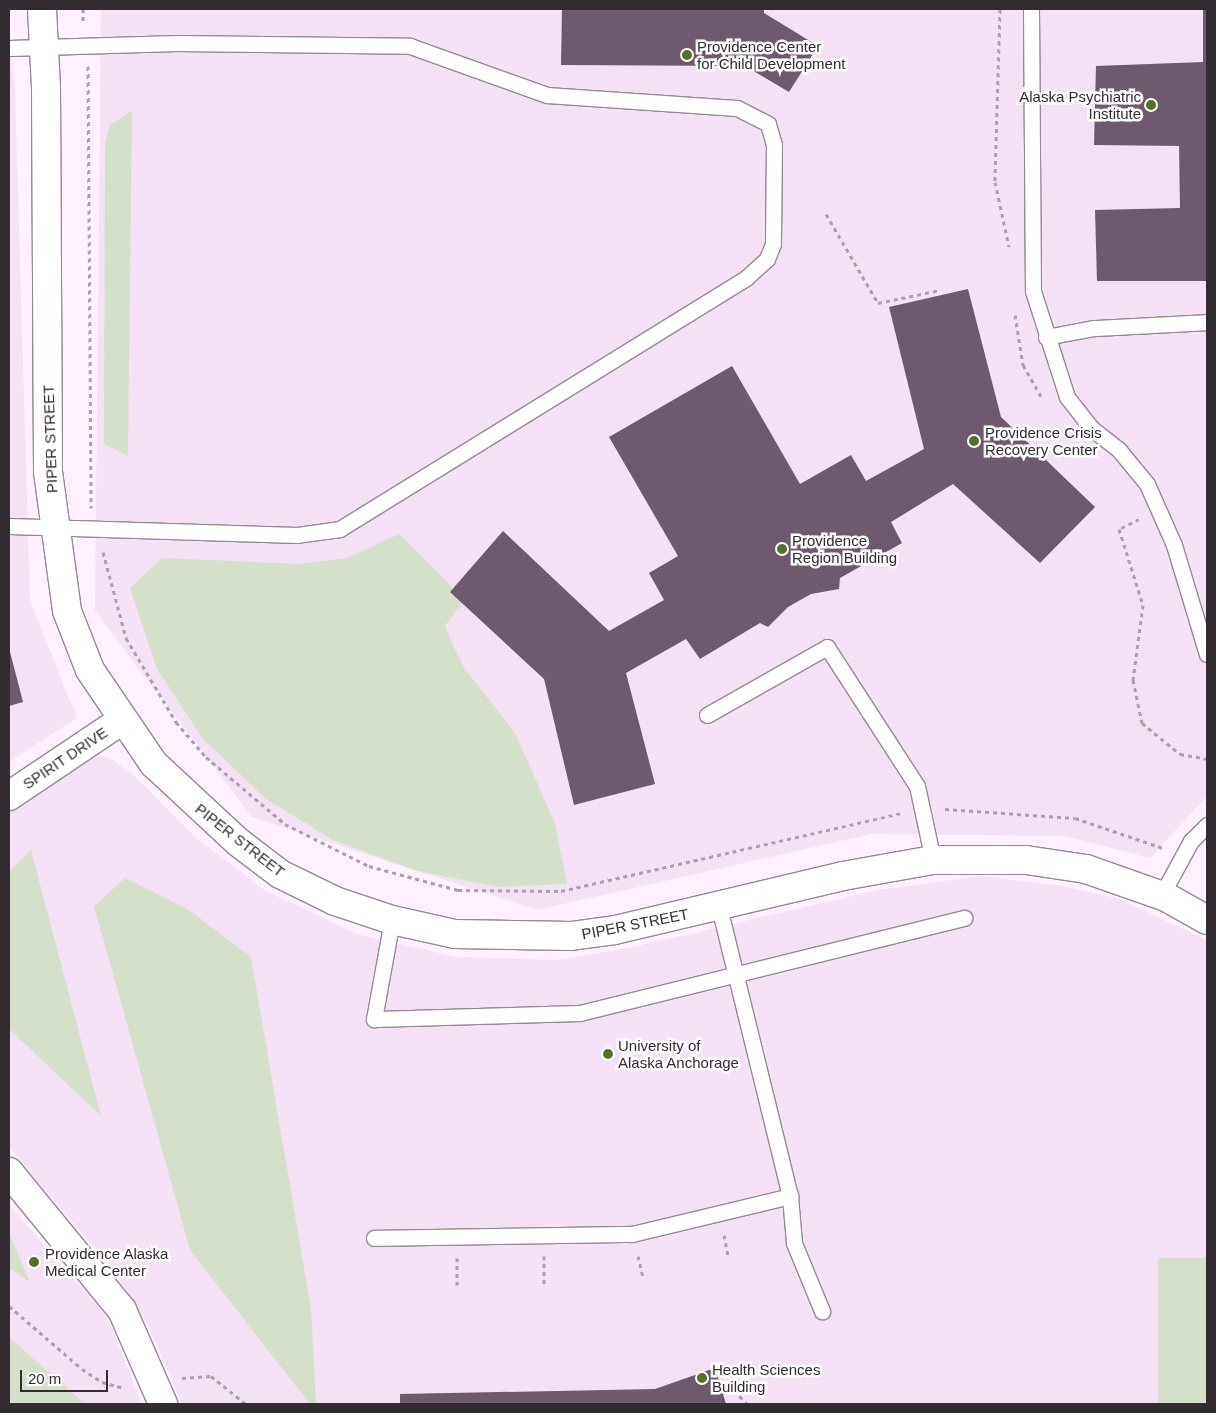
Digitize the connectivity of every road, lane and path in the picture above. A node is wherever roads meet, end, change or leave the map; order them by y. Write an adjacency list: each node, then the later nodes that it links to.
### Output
1 (83, 9): 4 (path)
2 (1032, 9): 11 (lane)
3 (46, 10): 6 (street, PIPER STREET)
4 (83, 19)
5 (9, 48): 6 (lane)
6 (46, 48): 14 (street, PIPER STREET); 14 (lane)
7 (88, 69): 12 (path)
8 (826, 214): 9 (path)
9 (940, 290)
10 (1207, 322): 11 (lane)
11 (1046, 337): 16 (lane)
12 (90, 502)
13 (9, 526): 14 (lane)
14 (57, 526): 18 (street, PIPER STREET)
15 (104, 554): 20 (path)
16 (1207, 654)
17 (707, 715): 20 (lane)
18 (122, 720): 19 (street, SPIRIT DRIVE); 27 (street, PIPER STREET)
19 (9, 796)
20 (922, 811): 22 (path); 23 (lane)
21 (1207, 825): 22 (lane)
22 (1184, 854): 24 (lane)
23 (933, 860): 24 (street, PIPER STREET); 25 (street, PIPER STREET)
24 (1161, 896): 28 (street, PIPER STREET)
25 (719, 907): 27 (street, PIPER STREET); 29 (lane)
26 (964, 918): 29 (lane)
27 (392, 920): 29 (lane)
28 (1207, 920)
29 (736, 974): 31 (lane)
30 (9, 1172): 38 (street)
31 (790, 1196): 32 (lane); 36 (lane)
32 (544, 1236): 33 (lane); 34 (path)
33 (374, 1238)
34 (544, 1286)
35 (9, 1306): 38 (path)
36 (822, 1311)
37 (723, 1393): 40 (path)
38 (160, 1394): 39 (path)
39 (246, 1404)
40 (747, 1404)

